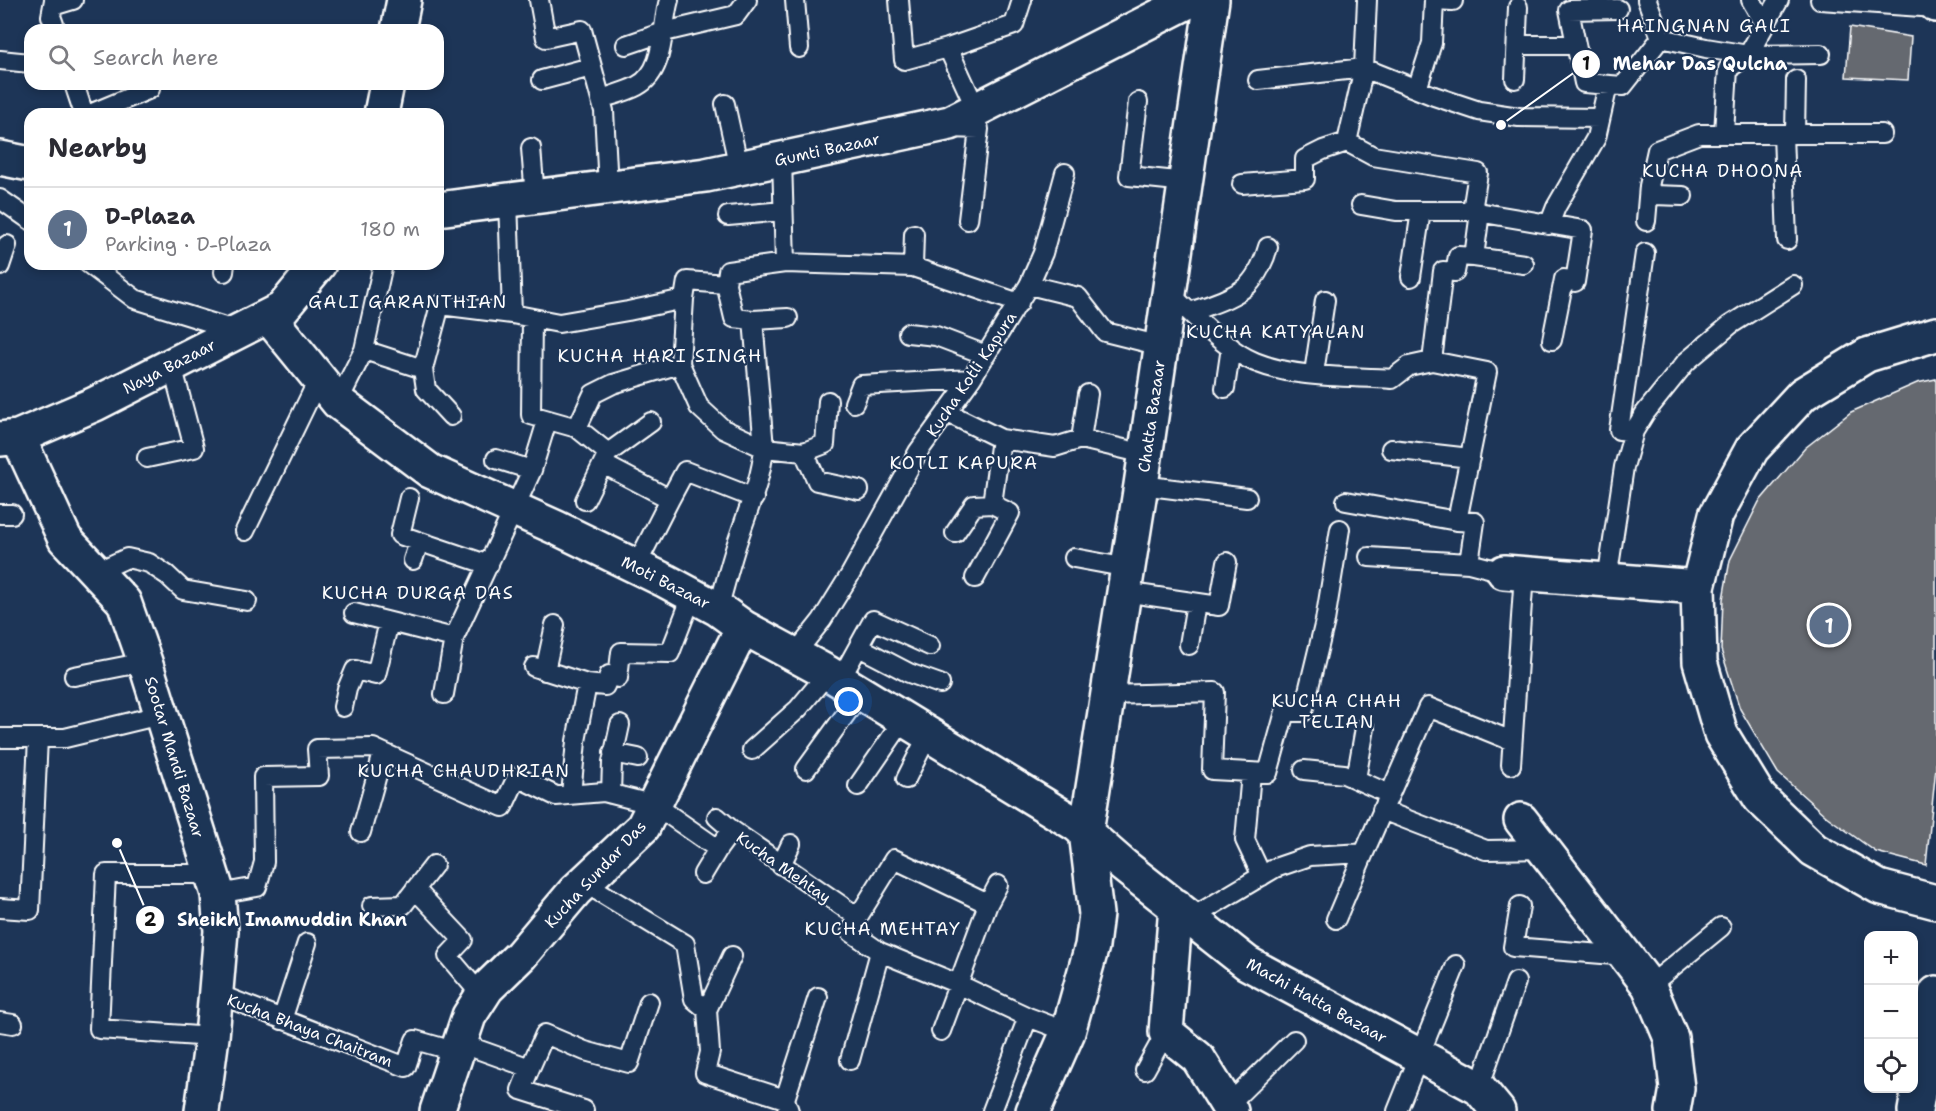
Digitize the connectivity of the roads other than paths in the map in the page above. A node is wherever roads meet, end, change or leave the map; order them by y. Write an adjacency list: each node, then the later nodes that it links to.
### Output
1 (72, 0): 19 (lane)
2 (404, 0): 24 (street)
3 (539, 0): 37 (lane)
4 (669, 0): 26 (lane)
5 (747, 0): 26 (lane)
6 (795, 0): 31 (lane)
7 (899, 0): 32 (lane)
8 (1022, 0): 32 (lane)
9 (1188, 0): 54 (street, Gumti Bazaar)
10 (1212, 0): 67 (street, Chatta Bazaar)
11 (1368, 0): 38 (lane)
12 (1647, 0): 27 (lane)
13 (1751, 0): 25 (lane)
14 (1779, 0): 25 (lane)
15 (1820, 0): 18 (lane)
16 (1933, 0): 21 (street)
17 (1453, 1): 44 (lane)
18 (1847, 1): 21 (lane)
19 (54, 3): 23 (lane)
20 (1518, 7): 29 (lane)
21 (1936, 7)
22 (1618, 9): 30 (lane)
23 (54, 24)
24 (399, 24)
25 (1765, 24): 34 (lane)
26 (663, 32): 28 (lane); 48 (lane)
27 (1661, 38): 34 (lane); 43 (lane)
28 (626, 45)
29 (1517, 45): 30 (lane); 39 (lane)
30 (1576, 45): 43 (lane)
31 (799, 48)
32 (948, 48): 54 (lane)
33 (1821, 54): 34 (lane)
34 (1748, 55): 57 (lane)
35 (0, 60): 36 (lane)
36 (24, 62)
37 (591, 67): 40 (lane); 48 (lane)
38 (1364, 68): 41 (lane); 44 (lane); 60 (lane)
39 (1515, 79)
40 (542, 80)
41 (1258, 80)
42 (1796, 80): 58 (lane)
43 (1608, 85): 55 (lane)
44 (1417, 89): 55 (lane)
45 (76, 90): 51 (lane)
46 (148, 90): 52 (lane)
47 (386, 90): 53 (street)
48 (601, 99): 70 (lane)
49 (1138, 102): 67 (lane)
50 (725, 104): 65 (lane)
51 (82, 108)
52 (104, 108)
53 (382, 108)
54 (976, 109): 56 (street, Gumti Bazaar)
55 (1600, 118): 83 (lane)
56 (927, 127): 63 (street, Gumti Bazaar); 81 (lane)
57 (1724, 133): 58 (lane); 69 (lane)
58 (1789, 134): 59 (lane); 85 (lane)
59 (1882, 134)
60 (1347, 142): 68 (lane); 78 (lane)
61 (531, 148): 73 (lane)
62 (0, 158): 64 (street)
63 (782, 159): 65 (street, Gumti Bazaar); 76 (lane)
64 (24, 163)
65 (739, 168): 70 (street, Gumti Bazaar)
66 (1065, 173): 99 (lane, Kucha Kotli Kapura)
67 (1186, 182): 104 (street, Chatta Bazaar)
68 (1242, 184)
69 (1649, 186): 71 (lane); 82 (lane)
70 (608, 188): 73 (street, Gumti Bazaar)
71 (1683, 196)
72 (0, 199): 79 (lane)
73 (522, 199): 75 (street, Gumti Bazaar); 105 (lane)
74 (1361, 205): 77 (lane)
75 (444, 208)
76 (783, 211): 80 (lane); 90 (lane)
77 (1421, 211): 78 (lane); 97 (lane)
78 (1476, 212): 83 (lane); 89 (lane)
79 (24, 216)
80 (728, 216)
81 (968, 220)
82 (1646, 221)
83 (1549, 225): 113 (lane)
84 (914, 234): 93 (lane)
85 (1787, 240)
86 (7, 245): 92 (lane)
87 (1268, 247): 104 (lane)
88 (1645, 253): 134 (lane)
89 (1474, 257): 91 (lane); 118 (lane)
90 (785, 263): 93 (lane); 98 (lane)
91 (1524, 264)
92 (0, 266)
93 (913, 267): 103 (lane)
94 (97, 270): 110 (lane)
95 (314, 270): 106 (street, Naya Bazaar)
96 (382, 270): 116 (lane)
97 (1412, 277)
98 (726, 284): 101 (lane); 109 (lane)
99 (1029, 285): 103 (lane, Kucha Kotli Kapura); 114 (lane)
100 (1793, 285): 134 (lane)
101 (684, 299): 107 (lane); 119 (lane)
102 (1325, 300): 122 (lane)
103 (1019, 303): 117 (lane, Kucha Kotli Kapura)
104 (1180, 303): 114 (street, Chatta Bazaar); 115 (lane)
105 (512, 314): 107 (lane); 121 (lane)
106 (268, 315): 110 (street, Naya Bazaar); 125 (street, Moti Bazaar)
107 (532, 318): 131 (lane)
108 (788, 318): 109 (lane)
109 (753, 320): 138 (lane)
110 (238, 331): 120 (street, Naya Bazaar)
111 (908, 333): 117 (lane)
112 (1936, 334): 173 (street)
113 (1552, 340)
114 (1161, 346): 145 (street, Chatta Bazaar)
115 (1231, 347): 122 (lane); 124 (lane)
116 (364, 351): 121 (lane); 125 (lane)
117 (986, 355): 123 (lane, Kucha Kotli Kapura)
118 (1432, 361): 122 (lane); 143 (lane)
119 (680, 364): 133 (lane); 138 (lane)
120 (172, 365): 135 (street, Naya Bazaar); 141 (lane)
121 (423, 369): 130 (lane)
122 (1314, 373)
123 (971, 379): 128 (lane); 129 (lane, Kucha Kotli Kapura)
124 (1225, 388)
125 (328, 390): 155 (street, Moti Bazaar); 158 (lane)
126 (1088, 394): 137 (lane)
127 (828, 400): 140 (lane)
128 (855, 403)
129 (948, 413): 136 (lane); 184 (lane, Kucha Kotli Kapura)
130 (451, 416)
131 (547, 421): 133 (lane); 146 (lane)
132 (651, 422): 142 (lane)
133 (577, 428): 142 (lane)
134 (1634, 431): 172 (lane)
135 (9, 438): 168 (street, Sootar Mandi Bazaar)
136 (1000, 438): 137 (lane); 154 (lane)
137 (1081, 439): 145 (lane)
138 (764, 448): 140 (lane); 149 (lane)
139 (1391, 449): 143 (lane)
140 (804, 452): 147 (lane)
141 (147, 458)
142 (605, 458): 151 (lane); 152 (lane)
143 (1470, 458): 156 (lane)
144 (496, 459): 146 (lane)
145 (1143, 469): 150 (lane); 171 (street, Chatta Bazaar)
146 (532, 470): 155 (lane)
147 (859, 490)
148 (409, 498): 160 (lane)
149 (754, 498): 151 (lane); 176 (lane)
150 (1247, 498)
151 (670, 499): 167 (lane)
152 (585, 500)
153 (1346, 501): 156 (lane)
154 (992, 504): 159 (lane); 170 (lane)
155 (515, 510): 166 (lane); 167 (street, Moti Bazaar)
156 (1457, 521): 165 (lane)
157 (1340, 529): 207 (lane)
158 (245, 531)
159 (955, 533)
160 (419, 542): 163 (lane); 166 (lane)
161 (1369, 557): 165 (lane)
162 (1074, 558): 171 (lane)
163 (413, 560)
164 (1227, 561): 175 (lane)
165 (1469, 563): 169 (lane)
166 (489, 565): 180 (lane)
167 (636, 566): 176 (street, Moti Bazaar)
168 (96, 572): 174 (lane); 185 (street, Sootar Mandi Bazaar)
169 (1514, 572): 172 (street); 199 (lane)
170 (975, 578)
171 (1126, 580): 175 (lane); 191 (street, Chatta Bazaar)
172 (1607, 580): 173 (street)
173 (1698, 587): 232 (street)
174 (247, 601)
175 (1196, 603): 181 (lane)
176 (718, 610): 184 (street, Moti Bazaar); 188 (lane); 214 (street, Kucha Sundar Das)
177 (354, 613): 178 (lane)
178 (389, 622): 180 (lane); 192 (lane)
179 (555, 626): 188 (lane)
180 (454, 638): 190 (lane)
181 (1190, 645)
182 (859, 646): 183 (lane); 187 (lane); 189 (lane)
183 (930, 646)
184 (795, 654): 187 (street, Moti Bazaar)
185 (145, 662): 186 (lane); 193 (street, Sootar Mandi Bazaar)
186 (74, 676)
187 (843, 682): 195 (street, Moti Bazaar); 200 (lane); 205 (lane)
188 (587, 684): 212 (lane)
189 (940, 684)
190 (444, 694)
191 (1108, 695): 207 (lane); 219 (street, Chatta Bazaar)
192 (344, 707)
193 (160, 715): 198 (lane); 229 (street, Sootar Mandi Bazaar)
194 (620, 725): 202 (lane)
195 (916, 726): 208 (lane); 210 (lane); 219 (street, Moti Bazaar)
196 (1365, 728): 209 (lane)
197 (0, 738): 198 (lane)
198 (38, 738): 236 (lane)
199 (1512, 741): 204 (lane); 213 (lane)
200 (752, 750)
201 (383, 753): 212 (lane); 218 (lane); 229 (lane)
202 (614, 753): 203 (lane); 211 (lane)
203 (638, 758)
204 (1510, 765)
205 (807, 769)
206 (1304, 770): 209 (lane)
207 (1251, 772): 227 (lane)
208 (906, 779)
209 (1356, 779): 213 (lane)
210 (858, 786)
211 (611, 794): 212 (lane); 214 (lane)
212 (571, 795)
213 (1386, 802): 222 (lane); 223 (lane)
214 (655, 804): 221 (lane, Kucha Mehtay); 228 (street, Kucha Sundar Das)
215 (717, 817): 217 (lane)
216 (1521, 820): 222 (street)
217 (732, 830): 221 (lane, Kucha Mehtay); 225 (lane, Kucha Mehtay)
218 (360, 832)
219 (1086, 832): 237 (street, Machi Hatta Bazaar); 258 (street, Chatta Bazaar)
220 (791, 844): 225 (lane)
221 (718, 849): 226 (lane)
222 (1544, 849): 244 (street)
223 (1364, 853): 227 (lane); 239 (lane)
224 (434, 865): 231 (lane)
225 (781, 865): 238 (lane, Kucha Mehtay)
226 (703, 874)
227 (1262, 876): 237 (lane)
228 (585, 883): 251 (street, Kucha Sundar Das); 254 (lane)
229 (215, 884): 249 (street, Sootar Mandi Bazaar); 260 (lane)
230 (999, 885): 233 (lane)
231 (415, 889): 234 (lane); 251 (lane)
232 (1936, 902)
233 (988, 904): 238 (lane); 247 (lane)
234 (372, 906)
235 (1520, 906): 244 (lane)
236 (0, 908)
237 (1183, 912): 259 (street); 263 (street, Machi Hatta Bazaar)
238 (858, 917): 242 (lane)
239 (1336, 919)
240 (1721, 927): 248 (lane)
241 (307, 943): 256 (lane)
242 (880, 952): 247 (lane); 264 (lane)
243 (732, 956): 254 (lane)
244 (1627, 956): 248 (street)
245 (1456, 966): 263 (lane)
246 (1516, 982): 267 (lane)
247 (958, 984): 255 (lane); 257 (lane)
248 (1649, 986): 276 (street)
249 (215, 993): 256 (lane, Kucha Bhaya Chaitram); 260 (street, Sootar Mandi Bazaar)
250 (1936, 993): 277 (street)
251 (482, 996): 262 (street, Kucha Sundar Das)
252 (818, 997): 268 (lane)
253 (649, 1002): 265 (lane)
254 (707, 1010): 268 (lane)
255 (1028, 1017): 258 (lane); 274 (lane)
256 (282, 1020): 262 (lane, Kucha Bhaya Chaitram)
257 (941, 1031)
258 (1068, 1032): 270 (street, Chatta Bazaar)
259 (1166, 1032): 266 (lane); 269 (street)
260 (212, 1037): 272 (street, Sootar Mandi Bazaar)
261 (1294, 1040): 269 (lane)
262 (458, 1047): 265 (lane); 273 (street, Kucha Sundar Das)
263 (1419, 1056): 267 (street, Machi Hatta Bazaar); 275 (lane)
264 (850, 1060)
265 (530, 1068): 271 (lane)
266 (1145, 1070)
267 (1488, 1100)
268 (787, 1105)
269 (1230, 1108)
270 (1039, 1109)
271 (584, 1110)
272 (202, 1111)
273 (437, 1111)
274 (992, 1111)
275 (1397, 1111)
276 (1673, 1111)
277 (1915, 1111)

